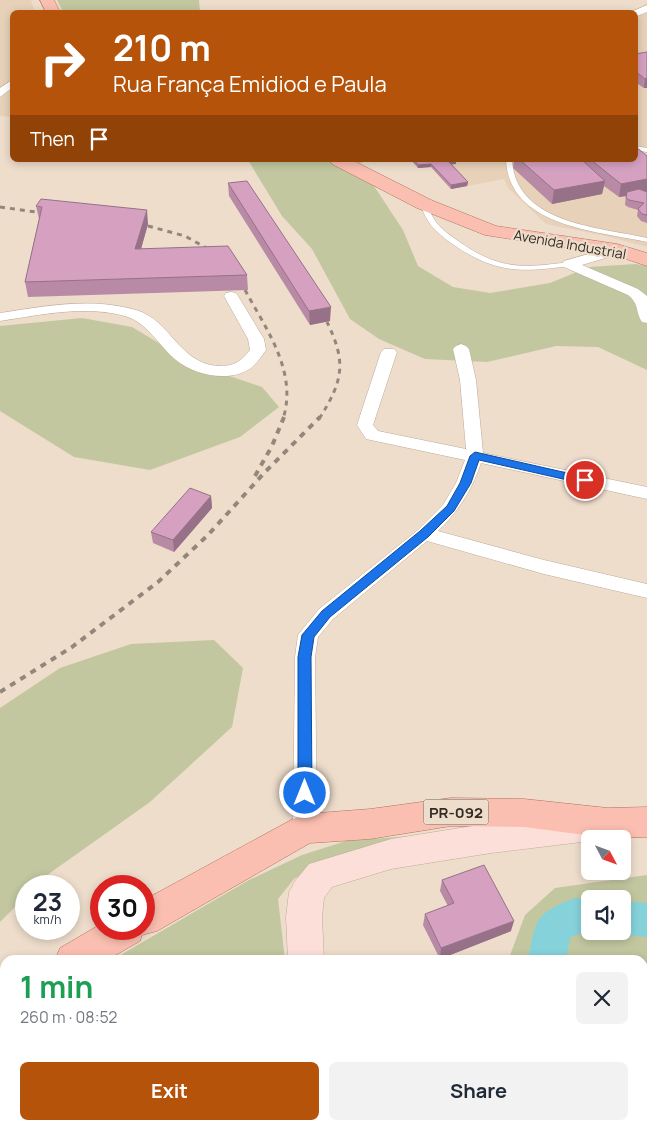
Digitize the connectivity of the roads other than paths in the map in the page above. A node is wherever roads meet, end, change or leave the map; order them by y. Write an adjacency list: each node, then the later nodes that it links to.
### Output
1 (10, 85): 2 (street)
2 (0, 94)
3 (342, 162): 5 (main road, Avenida Industrial)
4 (509, 162): 6 (lane)
5 (424, 204): 7 (main road, Avenida Industrial); 9 (lane)
6 (647, 240)
7 (617, 250): 8 (main road, Avenida Industrial); 9 (street)
8 (647, 260)
9 (569, 264): 12 (street)
10 (231, 296): 11 (street)
11 (0, 317)
12 (647, 319)
13 (461, 349): 15 (street)
14 (389, 352): 15 (street)
15 (475, 456): 16 (street); 17 (street)
16 (647, 493)
17 (424, 534): 18 (street); 21 (street)
18 (647, 591)
19 (647, 822): 20 (main road, PR-092)
20 (608, 823): 21 (main road, PR-092); 25 (street)
21 (305, 829): 22 (main road, PR-092)
22 (155, 913)
23 (107, 940): 24 (main road)
24 (81, 955)
25 (306, 955)

